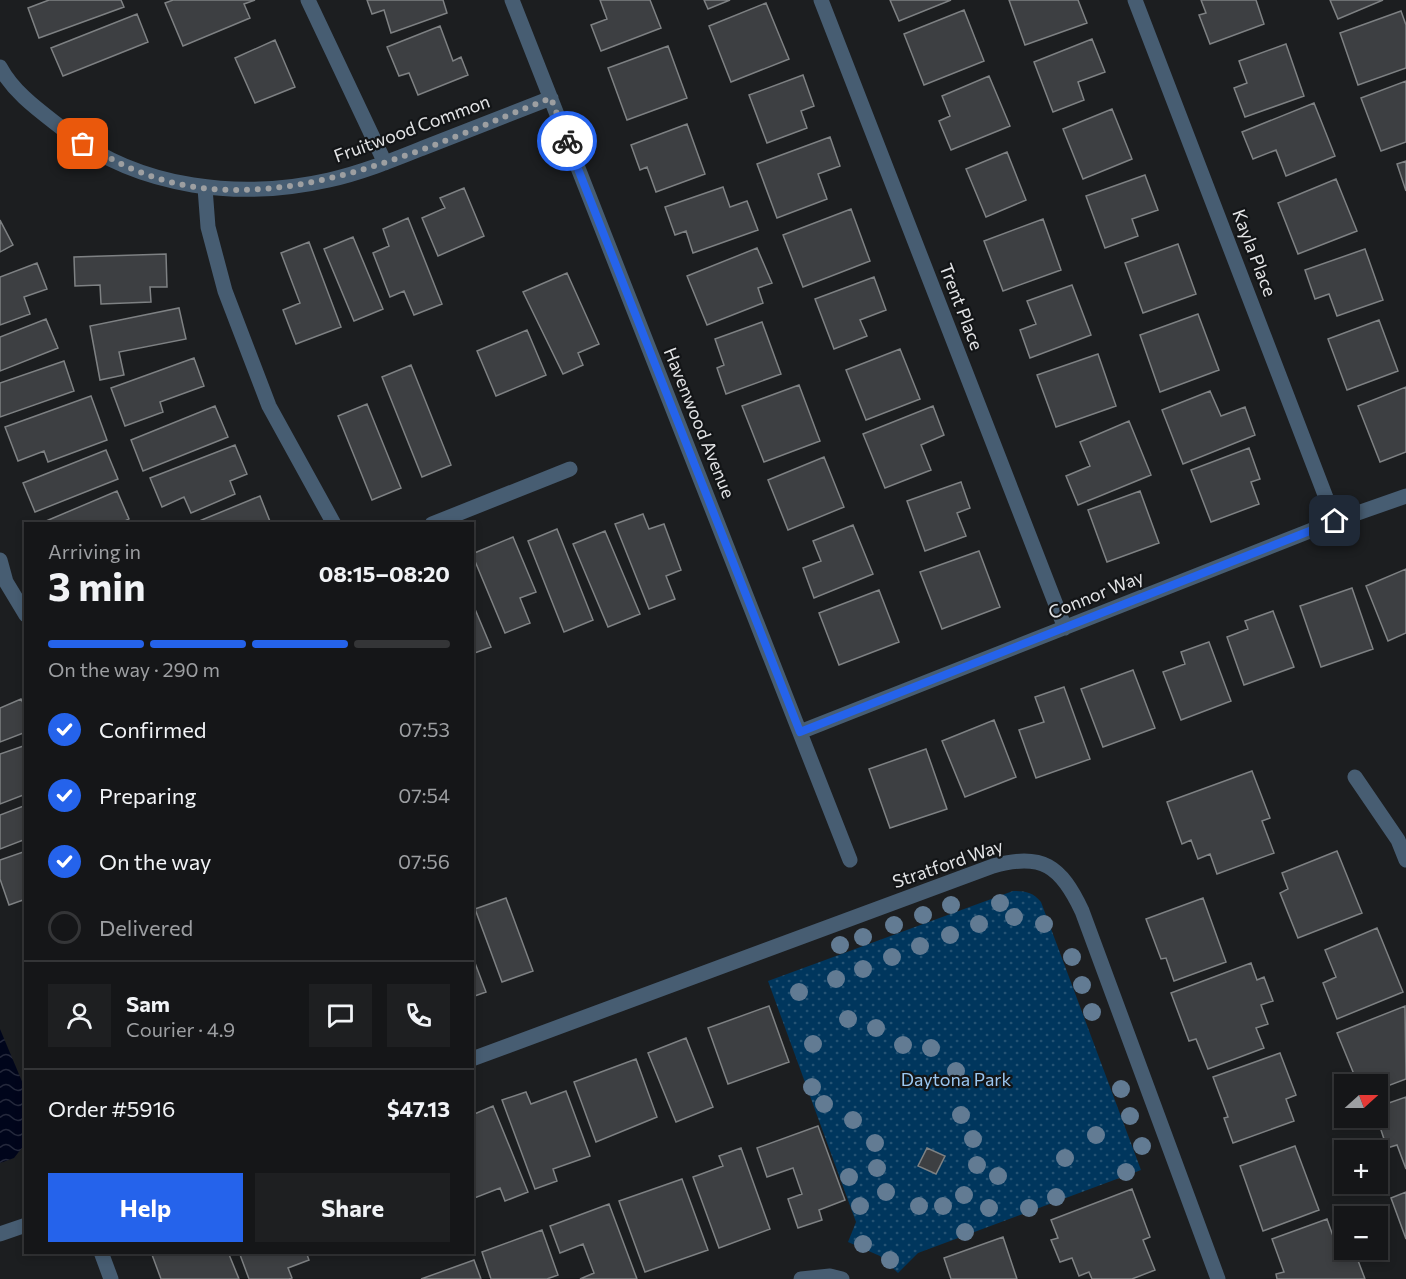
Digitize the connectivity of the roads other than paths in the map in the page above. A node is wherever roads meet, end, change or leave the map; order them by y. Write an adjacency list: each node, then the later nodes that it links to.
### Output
1 (308, 0): 8 (street)
2 (512, 0): 7 (street, Havenwood Avenue)
3 (821, 0): 17 (street, Trent Place)
4 (1135, 0): 12 (street, Kayla Place)
5 (0, 67): 6 (street, Fruitwood Common)
6 (5, 87): 9 (street, Fruitwood Common)
7 (551, 98): 8 (street, Fruitwood Common); 18 (street, Havenwood Avenue)
8 (385, 163): 9 (street, Fruitwood Common)
9 (205, 188): 13 (street)
10 (570, 469): 14 (street)
11 (1406, 496): 12 (street, Connor Way)
12 (1335, 521): 17 (street, Connor Way)
13 (333, 522)
14 (437, 522)
15 (0, 560): 16 (street)
16 (24, 612)
17 (1065, 628): 18 (street, Connor Way)
18 (800, 732): 20 (street, Havenwood Avenue)
19 (1355, 777): 21 (street)
20 (850, 860)
21 (1406, 860)
22 (474, 1058): 29 (street, Stratford Way)
23 (24, 1226): 24 (street)
24 (0, 1234)
25 (102, 1254): 26 (street)
26 (111, 1279)
27 (801, 1279): 28 (street)
28 (842, 1279)
29 (1218, 1279)

